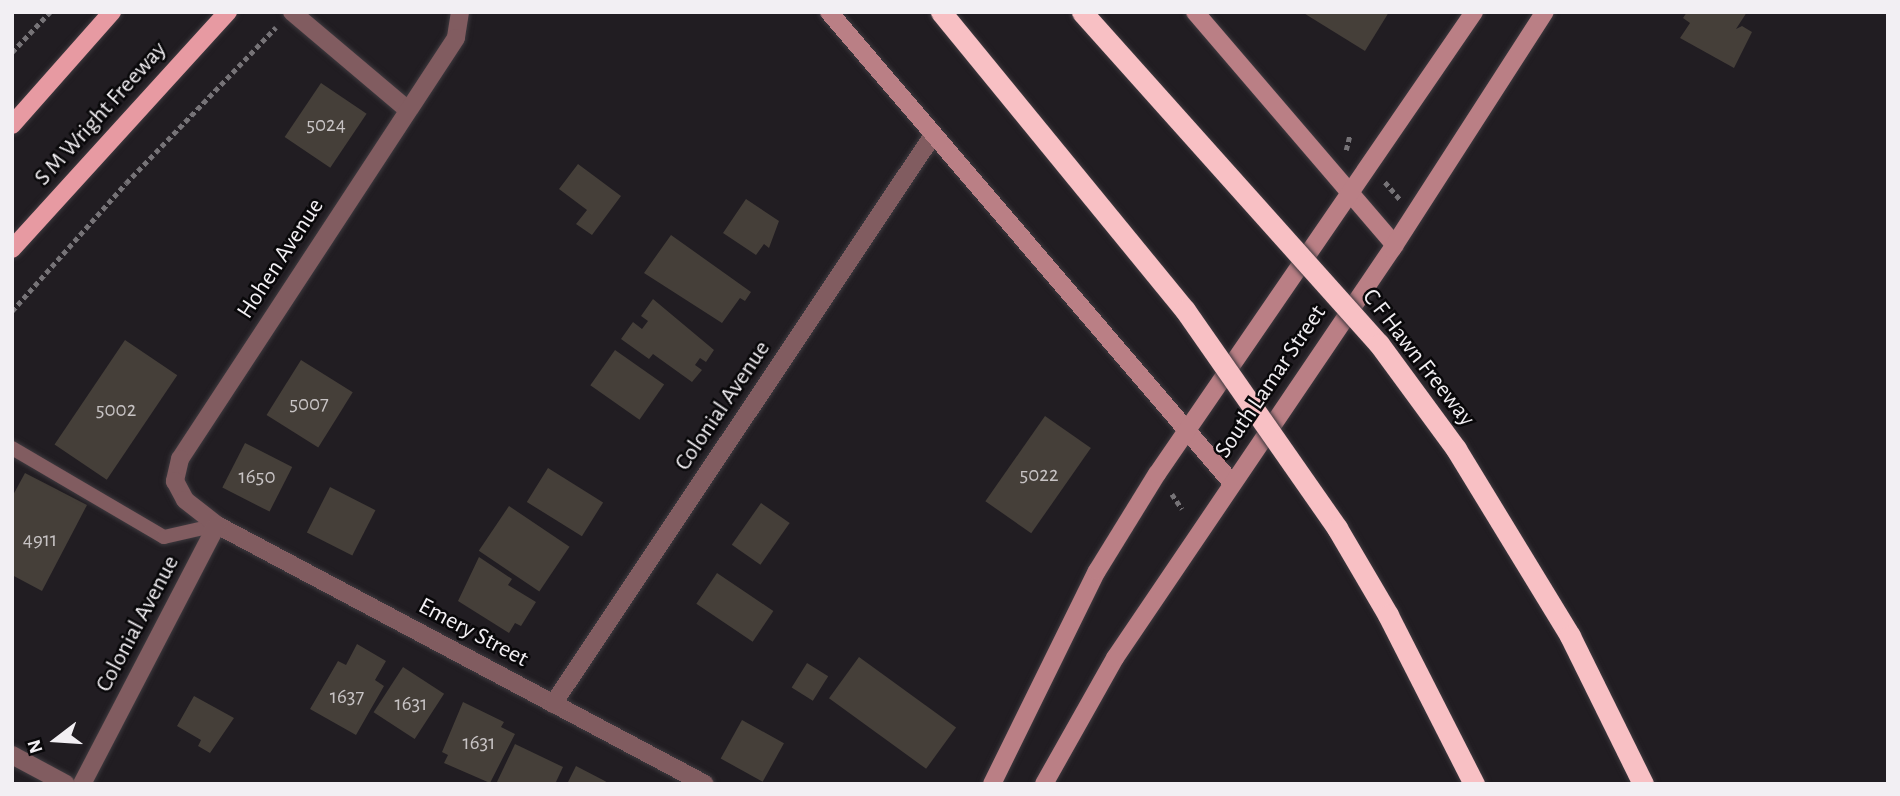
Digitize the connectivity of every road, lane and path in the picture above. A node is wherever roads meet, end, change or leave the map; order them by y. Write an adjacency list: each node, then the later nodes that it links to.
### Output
1 (50, 12): 13 (path)
2 (112, 12): 15 (main road)
3 (228, 12): 23 (main road, S M Wright Freeway)
4 (292, 12): 14 (street)
5 (460, 12): 14 (street, Hohen Avenue)
6 (829, 12): 17 (main road)
7 (941, 12): 38 (highway, bridge)
8 (1082, 12): 39 (highway, C F Hawn Freeway, bridge)
9 (1195, 12): 20 (main road)
10 (1474, 12): 20 (main road, South Lamar Street)
11 (1545, 12): 22 (main road, South Lamar Street)
12 (272, 31): 24 (path)
13 (12, 52)
14 (408, 110): 30 (street, Hohen Avenue)
15 (12, 125)
16 (1350, 134): 18 (path)
17 (933, 135): 25 (main road); 31 (street, Colonial Avenue)
18 (1346, 150)
19 (1383, 180): 21 (path)
20 (1349, 192): 22 (main road); 25 (main road, South Lamar Street)
21 (1403, 202)
22 (1395, 245): 27 (main road, South Lamar Street)
23 (12, 249)
24 (12, 311)
25 (1187, 431): 27 (main road); 36 (main road, South Lamar Street)
26 (12, 448): 30 (lane)
27 (1232, 482): 37 (main road, South Lamar Street)
28 (1171, 494): 29 (path)
29 (1182, 509)
30 (218, 525): 31 (street, Emery Street); 34 (street, Colonial Avenue)
31 (553, 704): 35 (street, Emery Street)
32 (12, 755): 33 (street)
33 (66, 784)
34 (82, 784)
35 (705, 784)
36 (992, 784)
37 (1044, 784)
38 (1474, 784)
39 (1643, 784)

